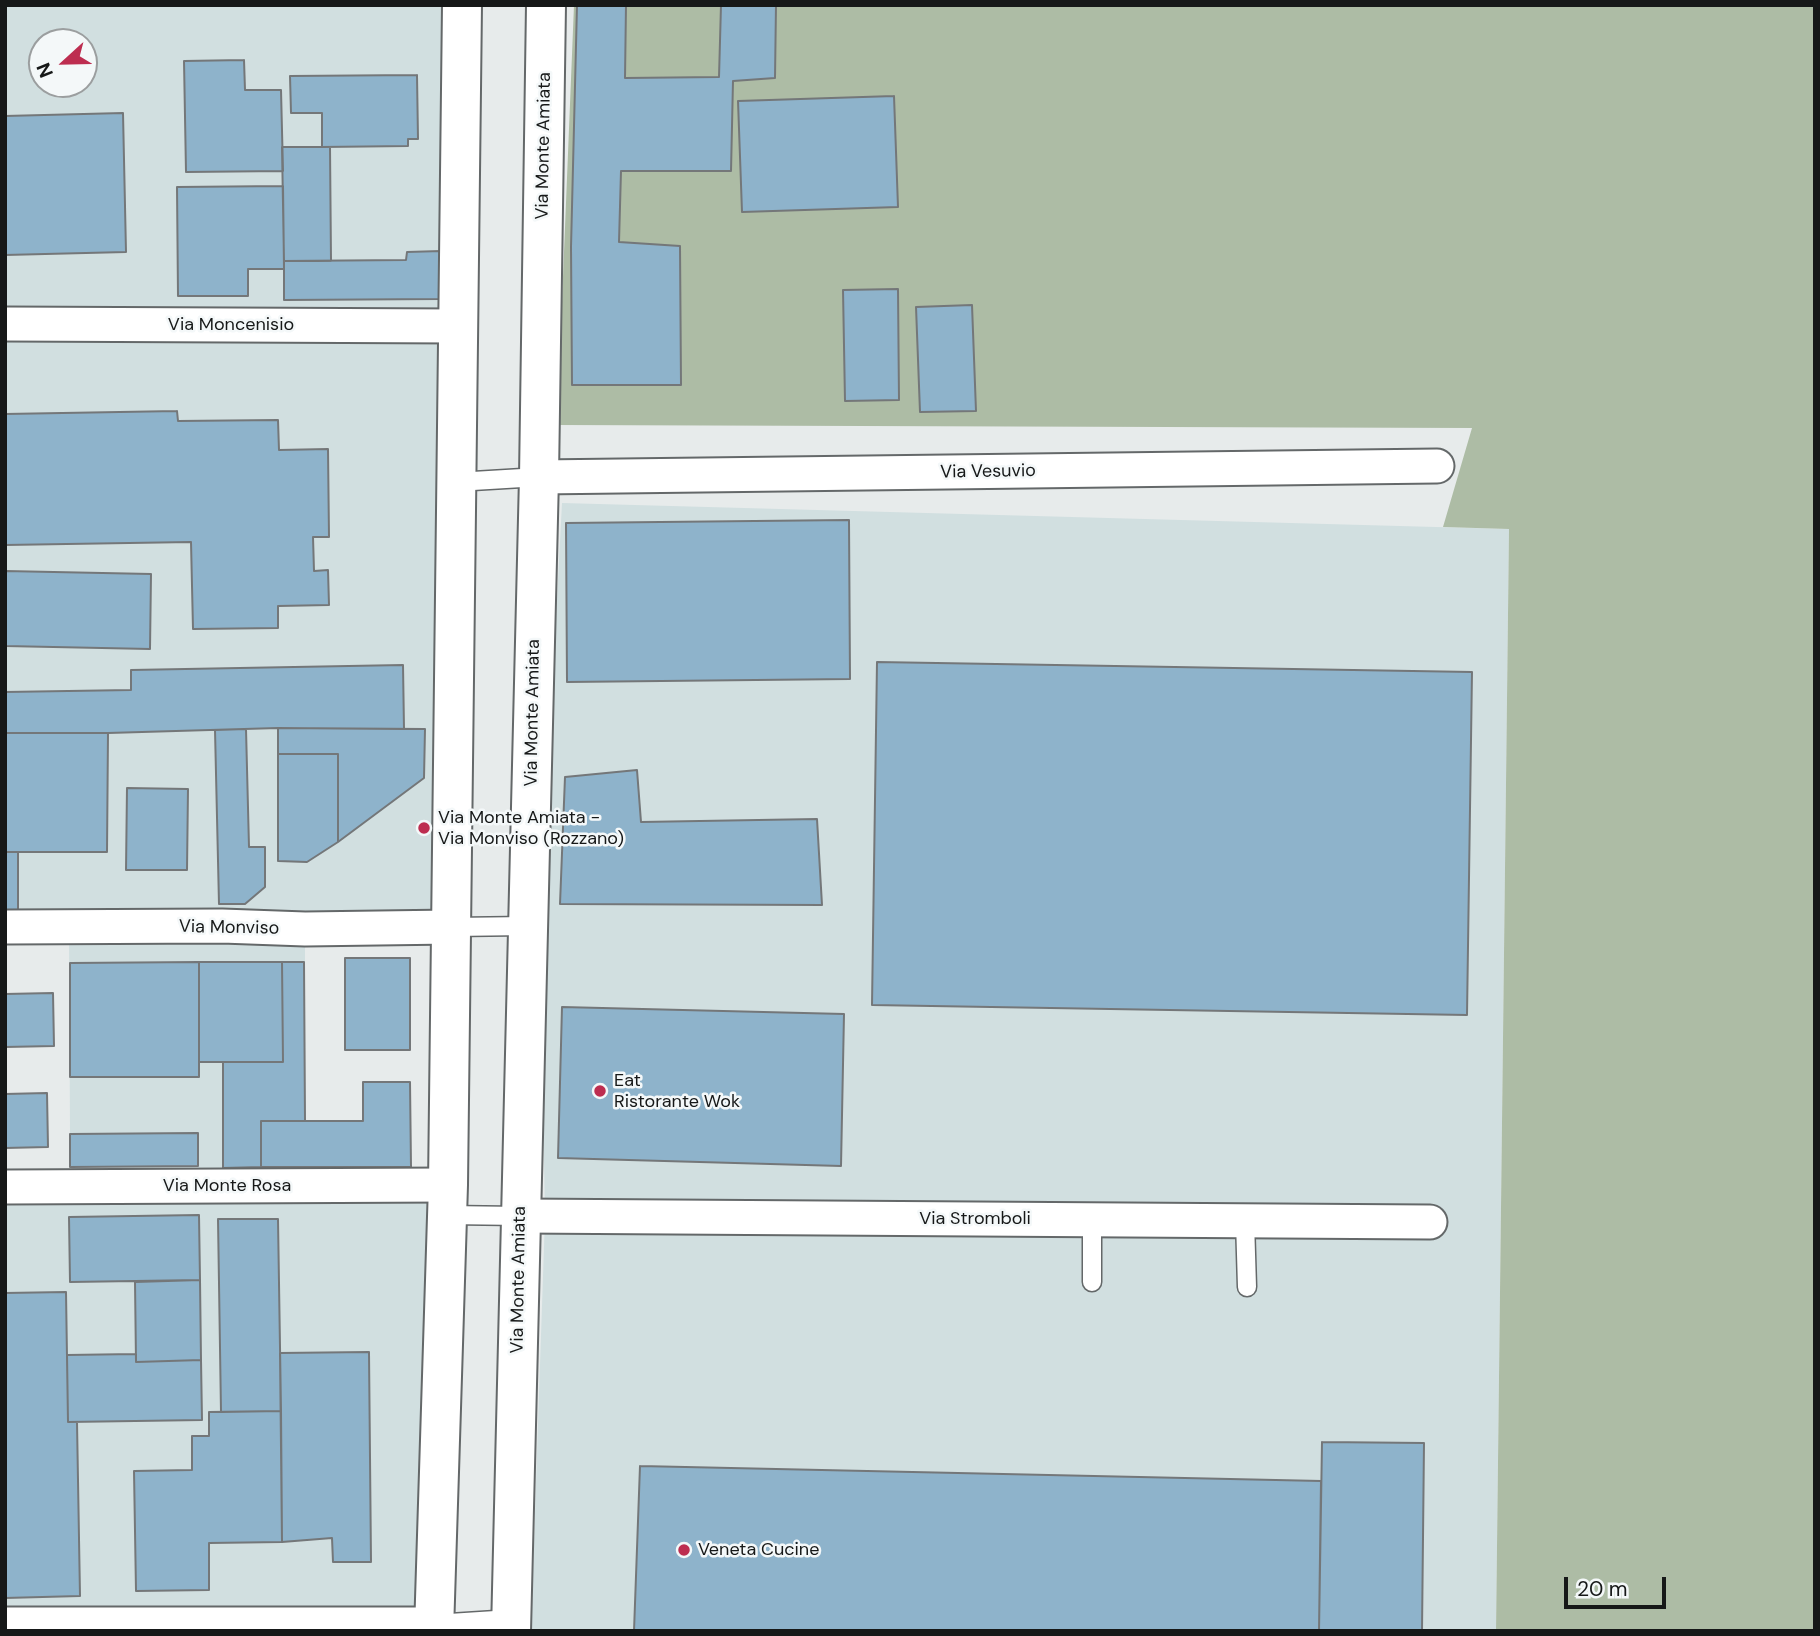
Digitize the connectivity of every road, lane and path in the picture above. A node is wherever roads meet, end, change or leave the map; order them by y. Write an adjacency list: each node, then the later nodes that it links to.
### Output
1 (462, 5): 4 (main road)
2 (546, 5): 6 (main road, Via Monte Amiata)
3 (5, 324): 4 (street, Via Moncenisio)
4 (457, 326): 7 (main road)
5 (1437, 466): 6 (street, Via Vesuvio)
6 (539, 477): 7 (lane); 8 (main road, Via Monte Amiata)
7 (456, 482): 10 (main road)
8 (527, 926): 10 (lane); 13 (main road, Via Monte Amiata)
9 (5, 927): 10 (street, Via Monviso)
10 (452, 927): 12 (main road)
11 (5, 1187): 12 (street, Via Monte Rosa)
12 (448, 1200): 13 (lane); 21 (main road)
13 (521, 1216): 14 (street, Via Stromboli); 20 (main road, Via Monte Amiata)
14 (1092, 1220): 15 (street, Via Stromboli); 17 (lane)
15 (1245, 1221): 16 (street, Via Stromboli); 18 (lane)
16 (1430, 1222)
17 (1092, 1282)
18 (1248, 1287)
19 (5, 1624): 21 (street)
20 (511, 1625): 21 (lane)
21 (434, 1627)

